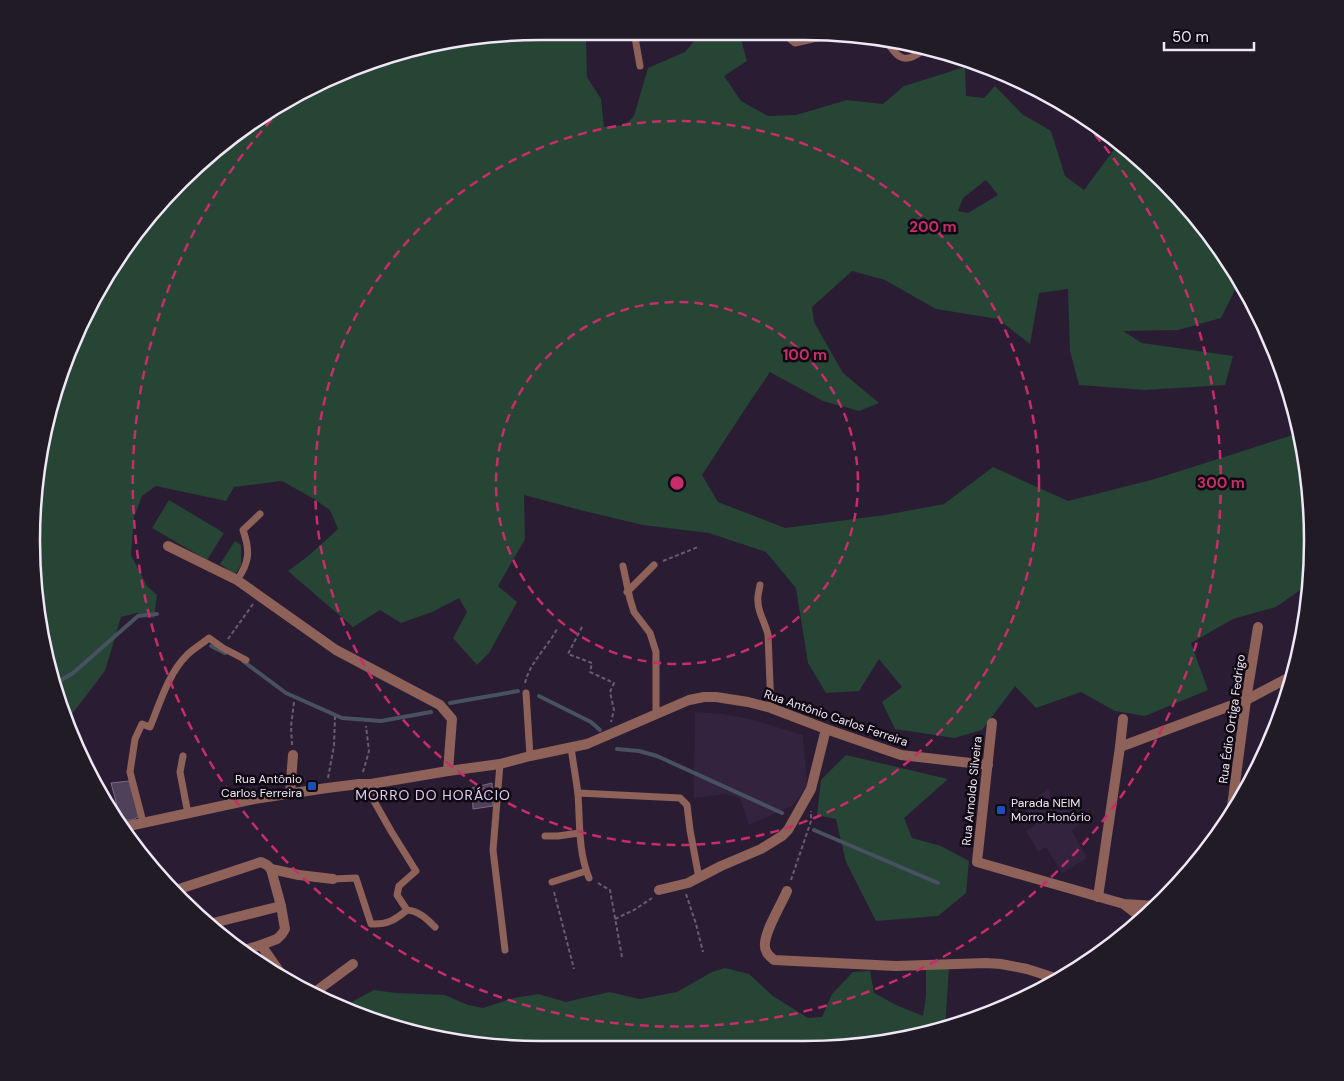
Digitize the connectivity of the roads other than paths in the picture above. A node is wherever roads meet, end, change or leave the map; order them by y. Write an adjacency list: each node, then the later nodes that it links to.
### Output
1 (635, 40): 6 (lane)
2 (791, 40): 3 (lane)
3 (808, 40)
4 (891, 48): 5 (lane)
5 (919, 54)
6 (640, 66)
7 (260, 514): 11 (lane)
8 (168, 546): 11 (street)
9 (654, 565): 13 (lane)
10 (623, 566): 13 (lane)
11 (237, 580): 31 (street)
12 (760, 585): 19 (lane)
13 (627, 592): 20 (lane)
14 (1258, 628): 18 (street, Rua Édio Ortiga Fedrigo)
15 (246, 660): 37 (lane)
16 (1284, 680): 18 (street)
17 (526, 693): 28 (lane)
18 (1246, 700): 25 (street); 35 (street, Rua Édio Ortiga Fedrigo)
19 (771, 708): 20 (street, Rua Antônio Carlos Ferreira); 23 (street, Rua Antônio Carlos Ferreira)
20 (656, 715): 24 (street, Rua Antônio Carlos Ferreira)
21 (1123, 719): 25 (street)
22 (992, 723): 30 (street, Rua Arnoldo Silveira)
23 (826, 729): 30 (street, Rua Antônio Carlos Ferreira); 42 (street)
24 (571, 747): 28 (street, Rua Antônio Carlos Ferreira); 33 (lane)
25 (1120, 747): 48 (street)
26 (293, 755): 34 (street)
27 (183, 756): 36 (lane)
28 (530, 756): 29 (street, Rua Antônio Carlos Ferreira)
29 (500, 764): 31 (street, Rua Antônio Carlos Ferreira); 58 (lane)
30 (988, 765): 48 (street, Rua Arnoldo Silveira)
31 (448, 771): 32 (street, Rua Antônio Carlos Ferreira)
32 (371, 784): 34 (street, Rua Antônio Carlos Ferreira); 52 (lane)
33 (578, 793): 39 (lane); 42 (lane)
34 (290, 794): 36 (street, Rua Antônio Carlos Ferreira)
35 (1233, 797)
36 (188, 814): 37 (street, Rua Antônio Carlos Ferreira)
37 (143, 822): 38 (street, Rua Antônio Carlos Ferreira)
38 (129, 826)
39 (580, 833): 40 (lane); 44 (lane)
40 (545, 836)
41 (271, 869): 43 (street); 45 (street); 51 (street)
42 (700, 878): 46 (street)
43 (333, 879): 52 (lane)
44 (552, 882)
45 (181, 888)
46 (659, 890)
47 (787, 891): 61 (street)
48 (1098, 897): 49 (street)
49 (1124, 904): 50 (street); 53 (street)
50 (1146, 905)
51 (281, 906): 54 (street); 56 (street)
52 (407, 910): 55 (lane)
53 (1137, 914)
54 (216, 922)
55 (435, 927)
56 (261, 945): 57 (street); 60 (street)
57 (250, 948)
58 (506, 950)
59 (353, 964): 62 (street)
60 (275, 965)
61 (1049, 976)
62 (319, 989)

